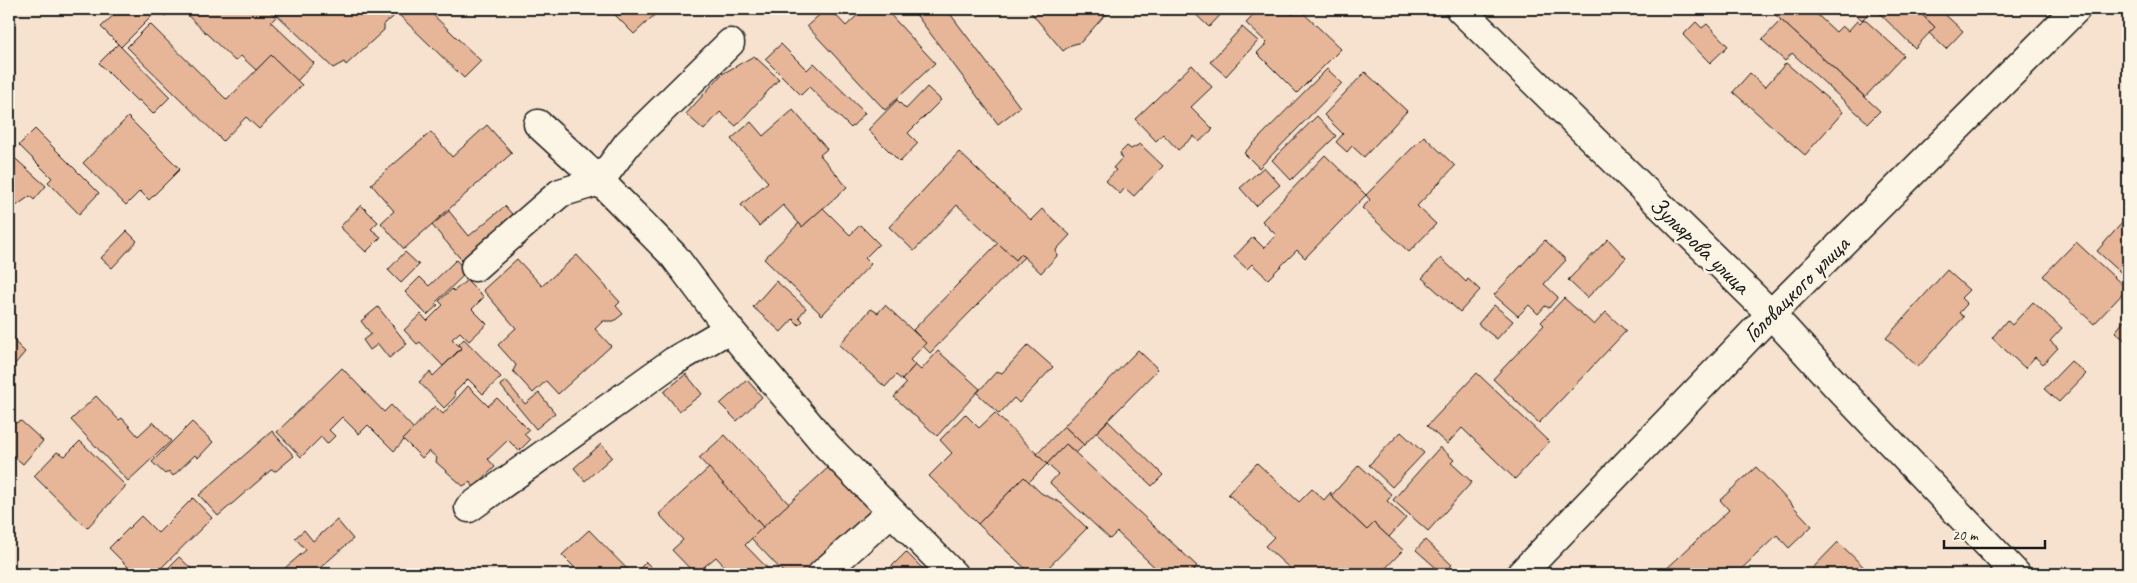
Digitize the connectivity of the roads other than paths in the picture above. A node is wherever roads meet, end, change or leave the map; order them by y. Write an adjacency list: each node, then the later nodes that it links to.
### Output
1 (1460, 9): 7 (street, Зульярова улица)
2 (2076, 9): 7 (street, Головацкого улица)
3 (730, 43): 5 (street)
4 (538, 124): 5 (street)
5 (600, 181): 6 (street); 8 (street)
6 (475, 267)
7 (1771, 314): 13 (street, Головацкого улица); 14 (street, Зульярова улица)
8 (729, 329): 9 (street); 10 (street)
9 (469, 508)
10 (891, 512): 11 (street); 12 (street)
11 (822, 574)
12 (953, 574)
13 (1522, 574)
14 (2016, 574)

